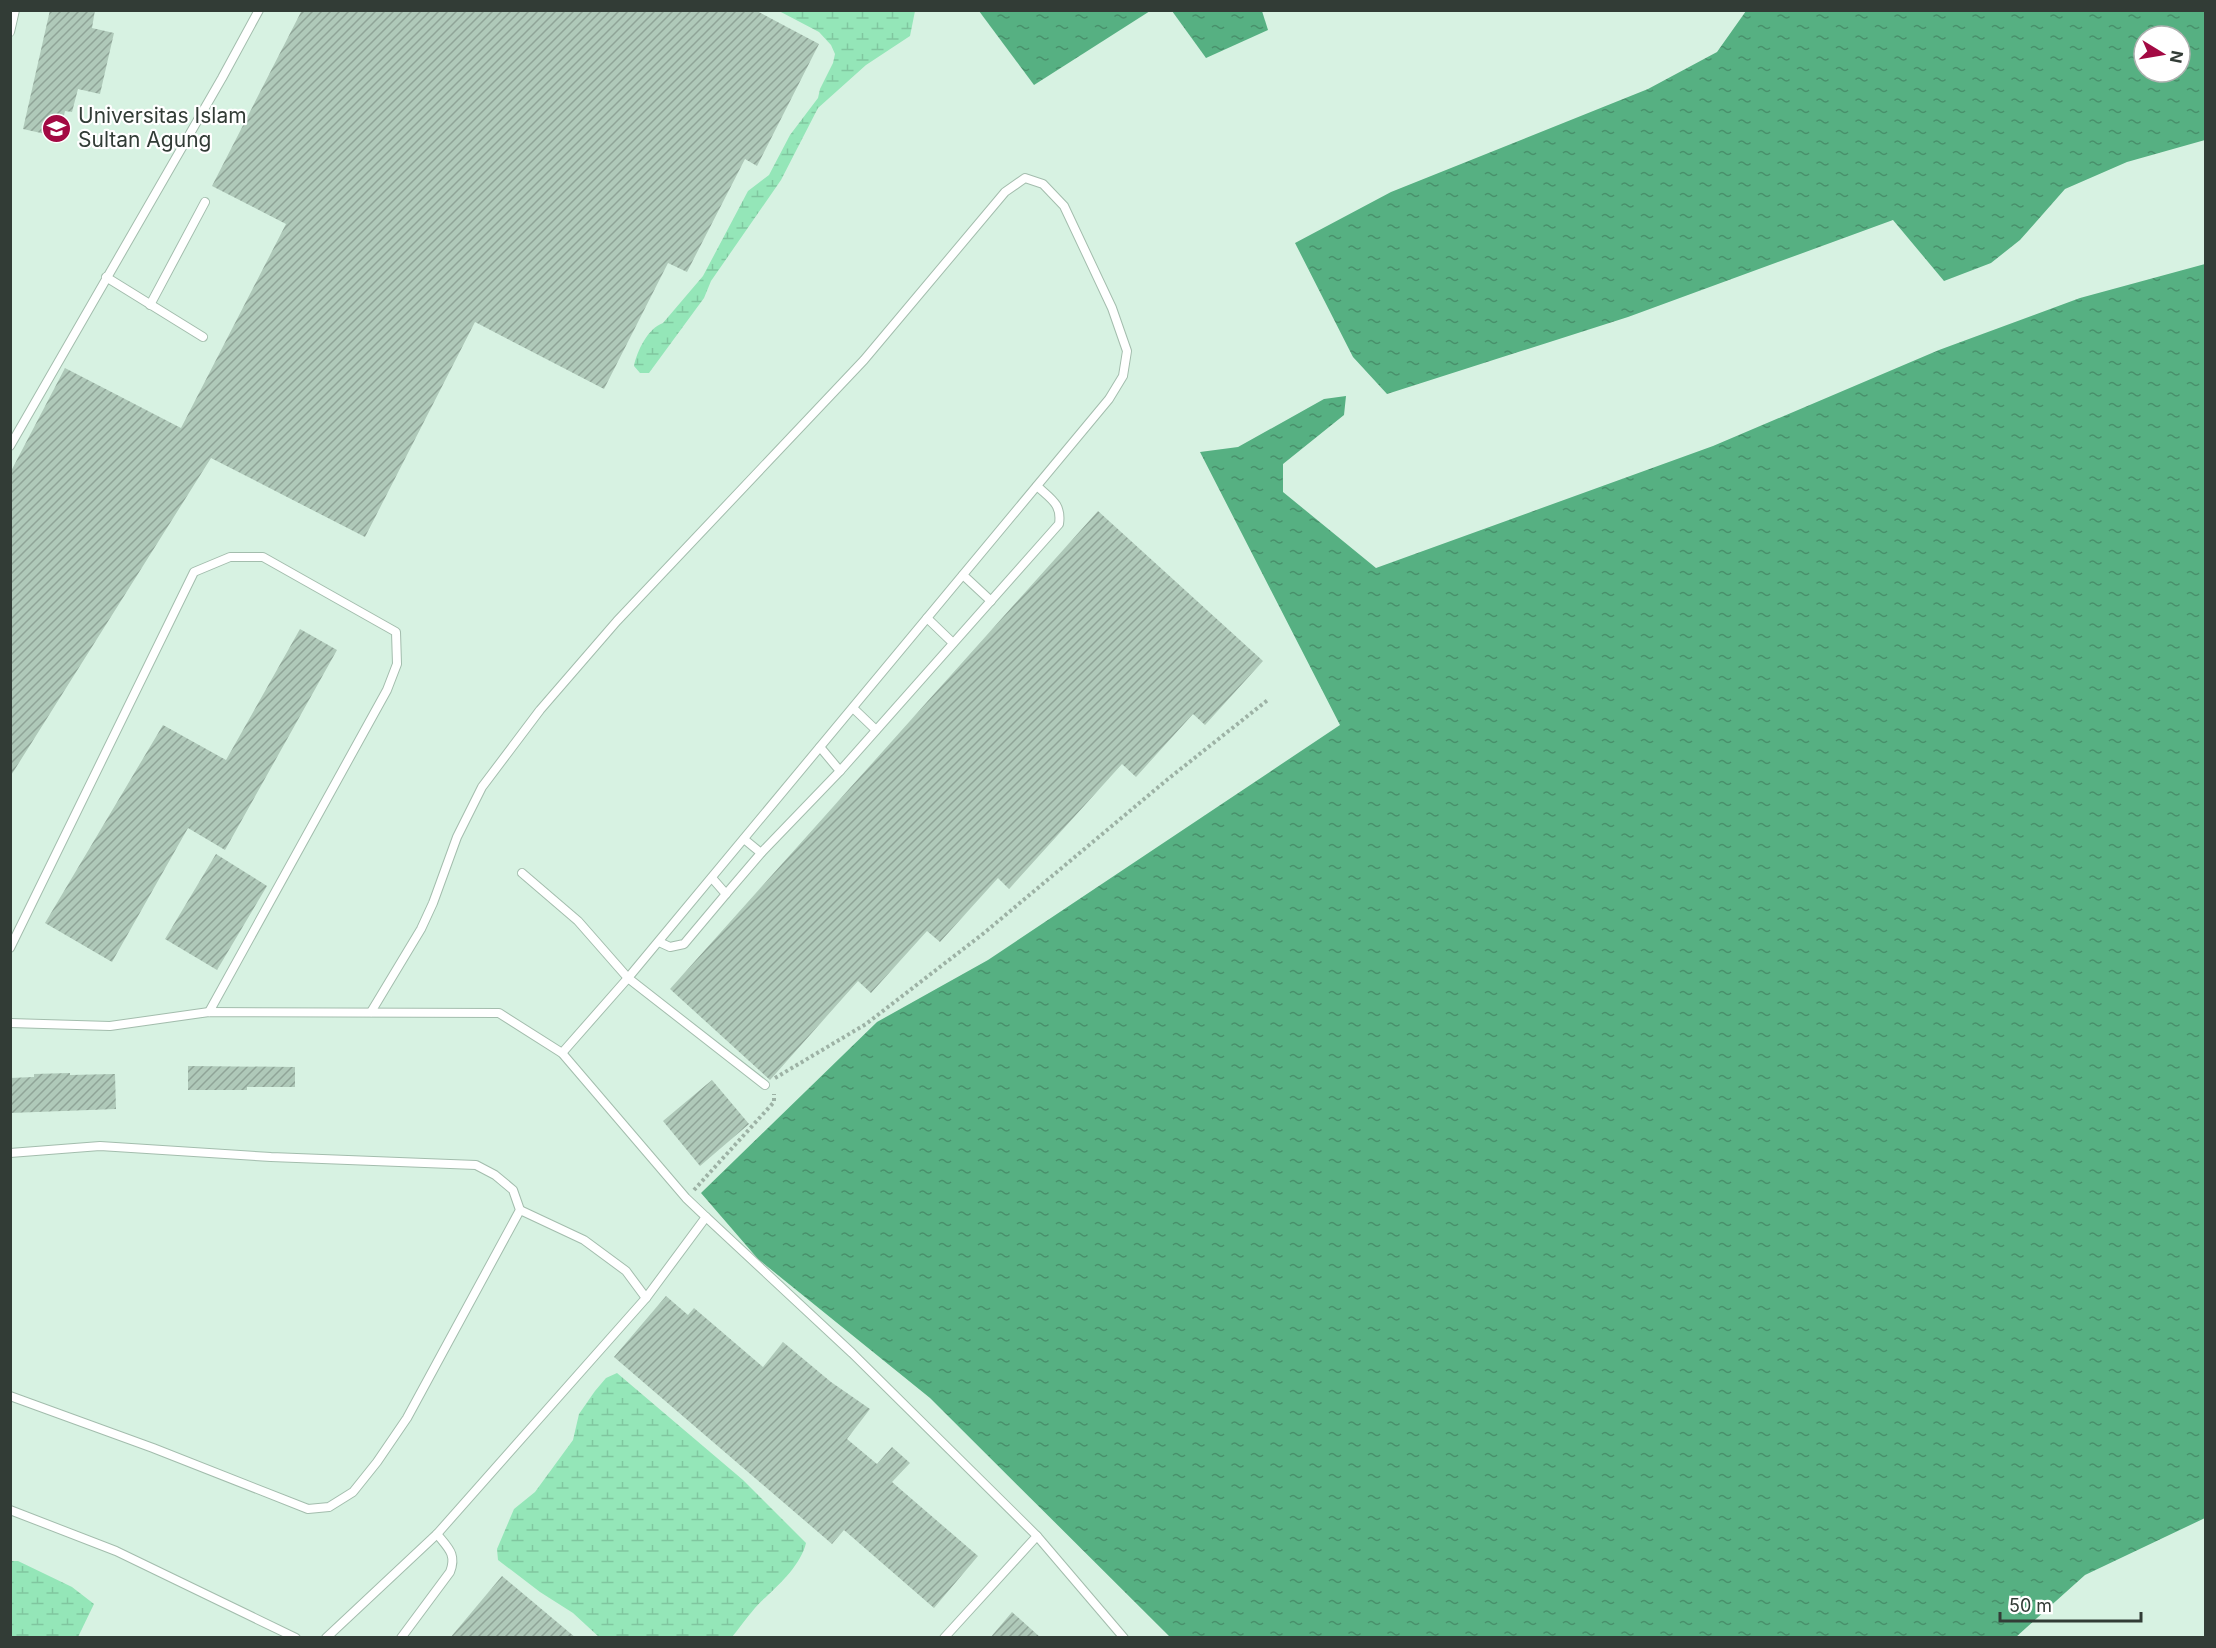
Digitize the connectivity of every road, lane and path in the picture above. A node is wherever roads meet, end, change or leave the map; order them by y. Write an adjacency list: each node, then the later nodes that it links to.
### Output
1 (15, 10): 3 (lane)
2 (259, 10): 5 (lane)
3 (10, 32)
4 (205, 202): 6 (lane)
5 (106, 277): 6 (lane); 8 (lane)
6 (150, 305): 7 (lane)
7 (203, 338)
8 (10, 446)
9 (1037, 486): 10 (lane); 11 (lane); 28 (lane)
10 (963, 575): 11 (lane); 12 (lane)
11 (991, 601): 13 (lane)
12 (927, 618): 13 (lane); 15 (lane)
13 (953, 643): 16 (lane)
14 (1269, 699): 31 (path)
15 (853, 708): 16 (lane); 17 (lane)
16 (876, 730): 18 (lane)
17 (820, 747): 18 (lane); 19 (lane)
18 (840, 771): 20 (lane)
19 (744, 839): 20 (lane); 22 (lane)
20 (761, 853): 23 (lane)
21 (522, 873): 26 (lane)
22 (712, 878): 23 (lane); 24 (lane)
23 (726, 894): 24 (lane)
24 (659, 942): 26 (lane)
25 (10, 948): 27 (lane)
26 (628, 978): 30 (lane); 31 (lane)
27 (209, 1012): 28 (lane); 29 (lane)
28 (371, 1012): 30 (lane)
29 (10, 1023)
30 (562, 1053): 33 (lane)
31 (765, 1085): 33 (path)
32 (10, 1153): 34 (lane)
33 (686, 1198): 35 (lane)
34 (520, 1210): 36 (lane); 37 (lane)
35 (706, 1217): 36 (lane); 40 (lane)
36 (646, 1298): 39 (lane)
37 (10, 1396)
38 (10, 1510): 41 (lane)
39 (437, 1534): 42 (lane); 43 (lane)
40 (1037, 1536): 44 (lane); 45 (lane)
41 (296, 1638)
42 (326, 1638)
43 (401, 1638)
44 (944, 1638)
45 (1124, 1638)

